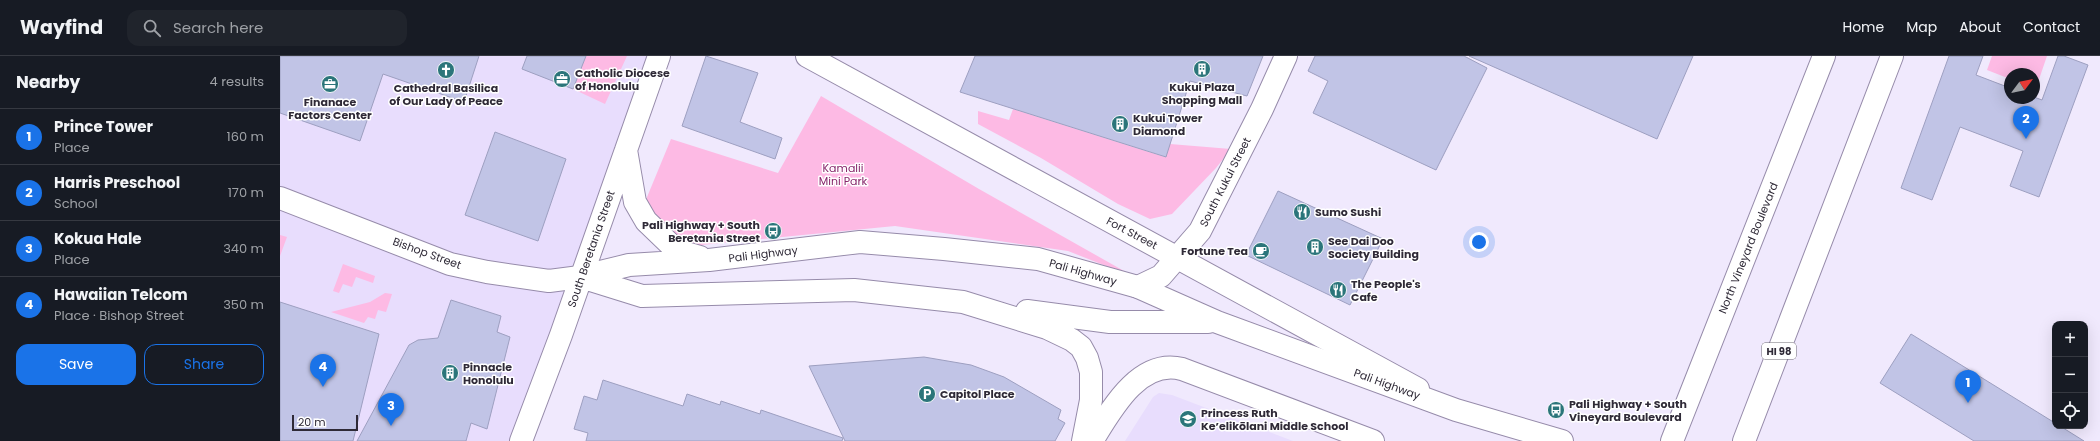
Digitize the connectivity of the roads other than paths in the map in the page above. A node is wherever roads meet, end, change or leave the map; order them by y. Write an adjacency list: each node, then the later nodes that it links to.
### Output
1 (659, 56): 6 (main road, South Beretania Street)
2 (807, 56): 8 (main road, Fort Street)
3 (1286, 56): 8 (main road, South Kukui Street)
4 (1824, 56): 20 (main road, North Vineyard Boulevard)
5 (1892, 56): 21 (main road, HI 98)
6 (626, 149): 9 (main road); 10 (main road, South Beretania Street)
7 (280, 198): 10 (main road, Bishop Street)
8 (1178, 258): 11 (main road, South Kukui Street); 14 (main road, Fort Street)
9 (709, 260): 10 (main road, Pali Highway); 11 (main road, Pali Highway)
10 (580, 277): 12 (main road); 15 (main road, South Beretania Street)
11 (1138, 287): 13 (main road, Pali Highway)
12 (963, 302): 13 (main road); 16 (main road)
13 (1217, 322): 14 (main road, Pali Highway)
14 (1456, 410): 19 (main road, Pali Highway)
15 (521, 441)
16 (1083, 441)
17 (1092, 441): 18 (main road)
18 (1372, 441)
19 (1562, 441)
20 (1672, 441)
21 (1744, 441)

